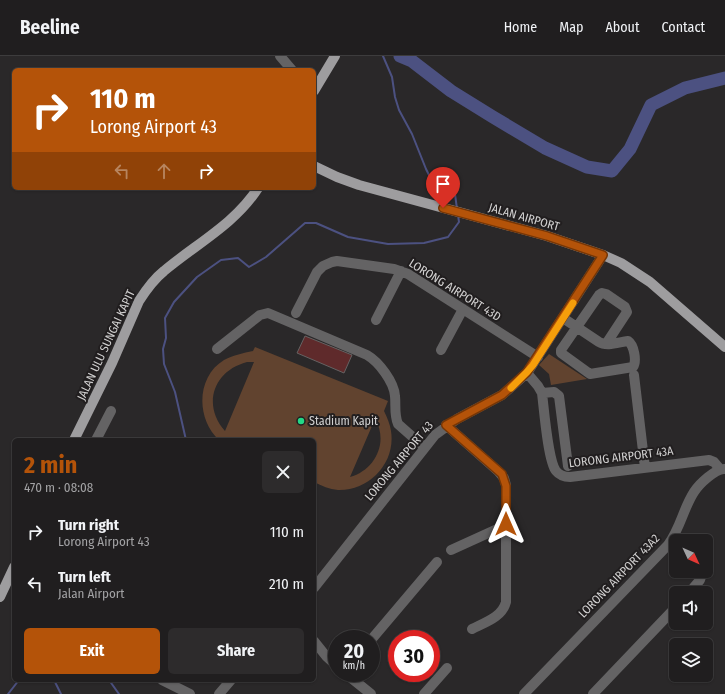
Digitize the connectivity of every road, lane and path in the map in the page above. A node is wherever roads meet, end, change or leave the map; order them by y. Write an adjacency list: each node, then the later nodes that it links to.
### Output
1 (280, 56): 3 (street)
2 (335, 56): 4 (main road)
3 (290, 68)
4 (316, 88)
5 (316, 167): 7 (main road, JALAN AIRPORT)
6 (257, 190): 24 (main road, JALAN ULU SUNGAI KAPIT)
7 (603, 255): 11 (street, LORONG AIRPORT 43); 15 (main road, JALAN AIRPORT)
8 (401, 271): 9 (street, LORONG AIRPORT 43D); 10 (street, LORONG AIRPORT 43D); 12 (street)
9 (463, 309): 17 (street); 18 (street, LORONG AIRPORT 43D)
10 (296, 313)
11 (563, 318): 13 (street); 18 (street, LORONG AIRPORT 43)
12 (376, 320)
13 (577, 327): 14 (street); 14 (street); 14 (street)
14 (606, 344)
15 (725, 347)
16 (217, 349): 26 (street)
17 (441, 350)
18 (538, 357): 19 (street, LORONG AIRPORT 43)
19 (527, 372): 21 (street, LORONG AIRPORT 43A); 23 (street, LORONG AIRPORT 43)
20 (634, 376): 28 (street)
21 (542, 393): 27 (street); 28 (street, LORONG AIRPORT 43A)
22 (111, 411): 25 (street)
23 (446, 425): 26 (street, LORONG AIRPORT 43); 30 (street)
24 (75, 438)
25 (97, 438)
26 (424, 447): 36 (street, LORONG AIRPORT 43)
27 (568, 466)
28 (645, 468): 29 (street, LORONG AIRPORT 43A)
29 (723, 469): 31 (street, LORONG AIRPORT 43A2)
30 (506, 524): 33 (street); 39 (street)
31 (678, 534)
32 (669, 546): 51 (street, LORONG AIRPORT 43A2)
33 (451, 550)
34 (438, 562): 40 (street)
35 (12, 571): 37 (main road)
36 (316, 585)
37 (0, 597)
38 (669, 613): 52 (street)
39 (472, 628)
40 (380, 630)
41 (316, 644): 42 (street)
42 (328, 658)
43 (447, 668): 50 (street)
44 (166, 682): 47 (street)
45 (229, 682): 48 (street)
46 (357, 682): 49 (street)
47 (190, 694)
48 (219, 694)
49 (371, 694)
50 (424, 694)
51 (524, 694)
52 (593, 694)

